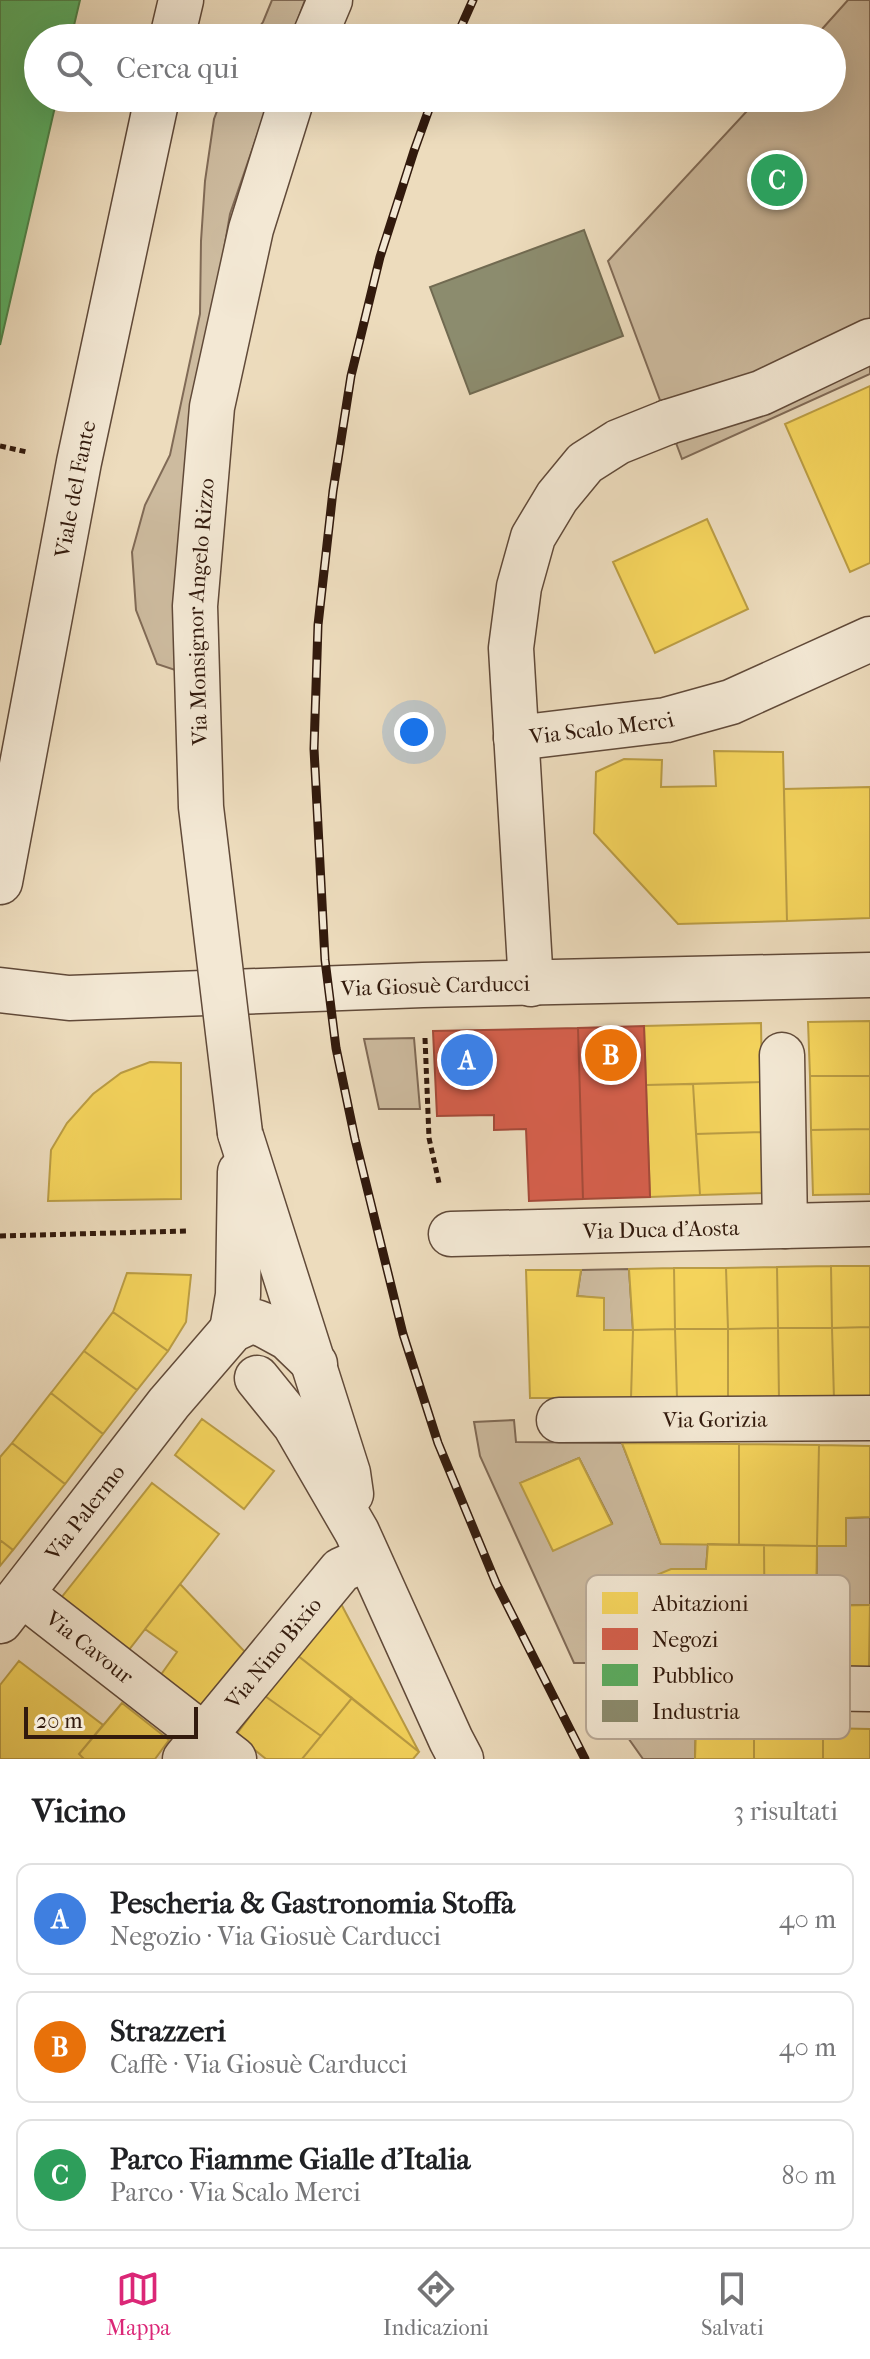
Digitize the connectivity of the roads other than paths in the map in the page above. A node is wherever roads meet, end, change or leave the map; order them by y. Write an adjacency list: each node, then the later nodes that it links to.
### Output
1 (181, 0): 3 (street)
2 (330, 0): 4 (street)
3 (175, 24)
4 (320, 24)
5 (154, 112): 10 (street, Viale del Fante)
6 (288, 112): 15 (street, Via Monsignor Angelo Rizzo, bridge)
7 (870, 341): 9 (street)
8 (870, 639): 9 (street, Via Scalo Merci)
9 (516, 738): 12 (street, Via Scalo Merci)
10 (0, 882)
11 (870, 975): 12 (street, Via Giosuè Carducci)
12 (531, 984): 13 (street, Via Giosuè Carducci)
13 (0, 990)
14 (782, 1055): 17 (street)
15 (240, 1133): 19 (street); 19 (street)
16 (870, 1224): 17 (street, Via Duca d'Aosta)
17 (785, 1226): 18 (street, Via Duca d'Aosta)
18 (451, 1234)
19 (264, 1352): 22 (street); 22 (street); 23 (street, Via Palermo)
20 (870, 1418): 21 (street, Via Gorizia)
21 (559, 1420)
22 (363, 1545): 26 (street, Via Nino Bixio); 27 (street)
23 (11, 1608): 26 (street, Via Cavour)
24 (850, 1689): 25 (street)
25 (870, 1689)
26 (208, 1751)
27 (449, 1753)

